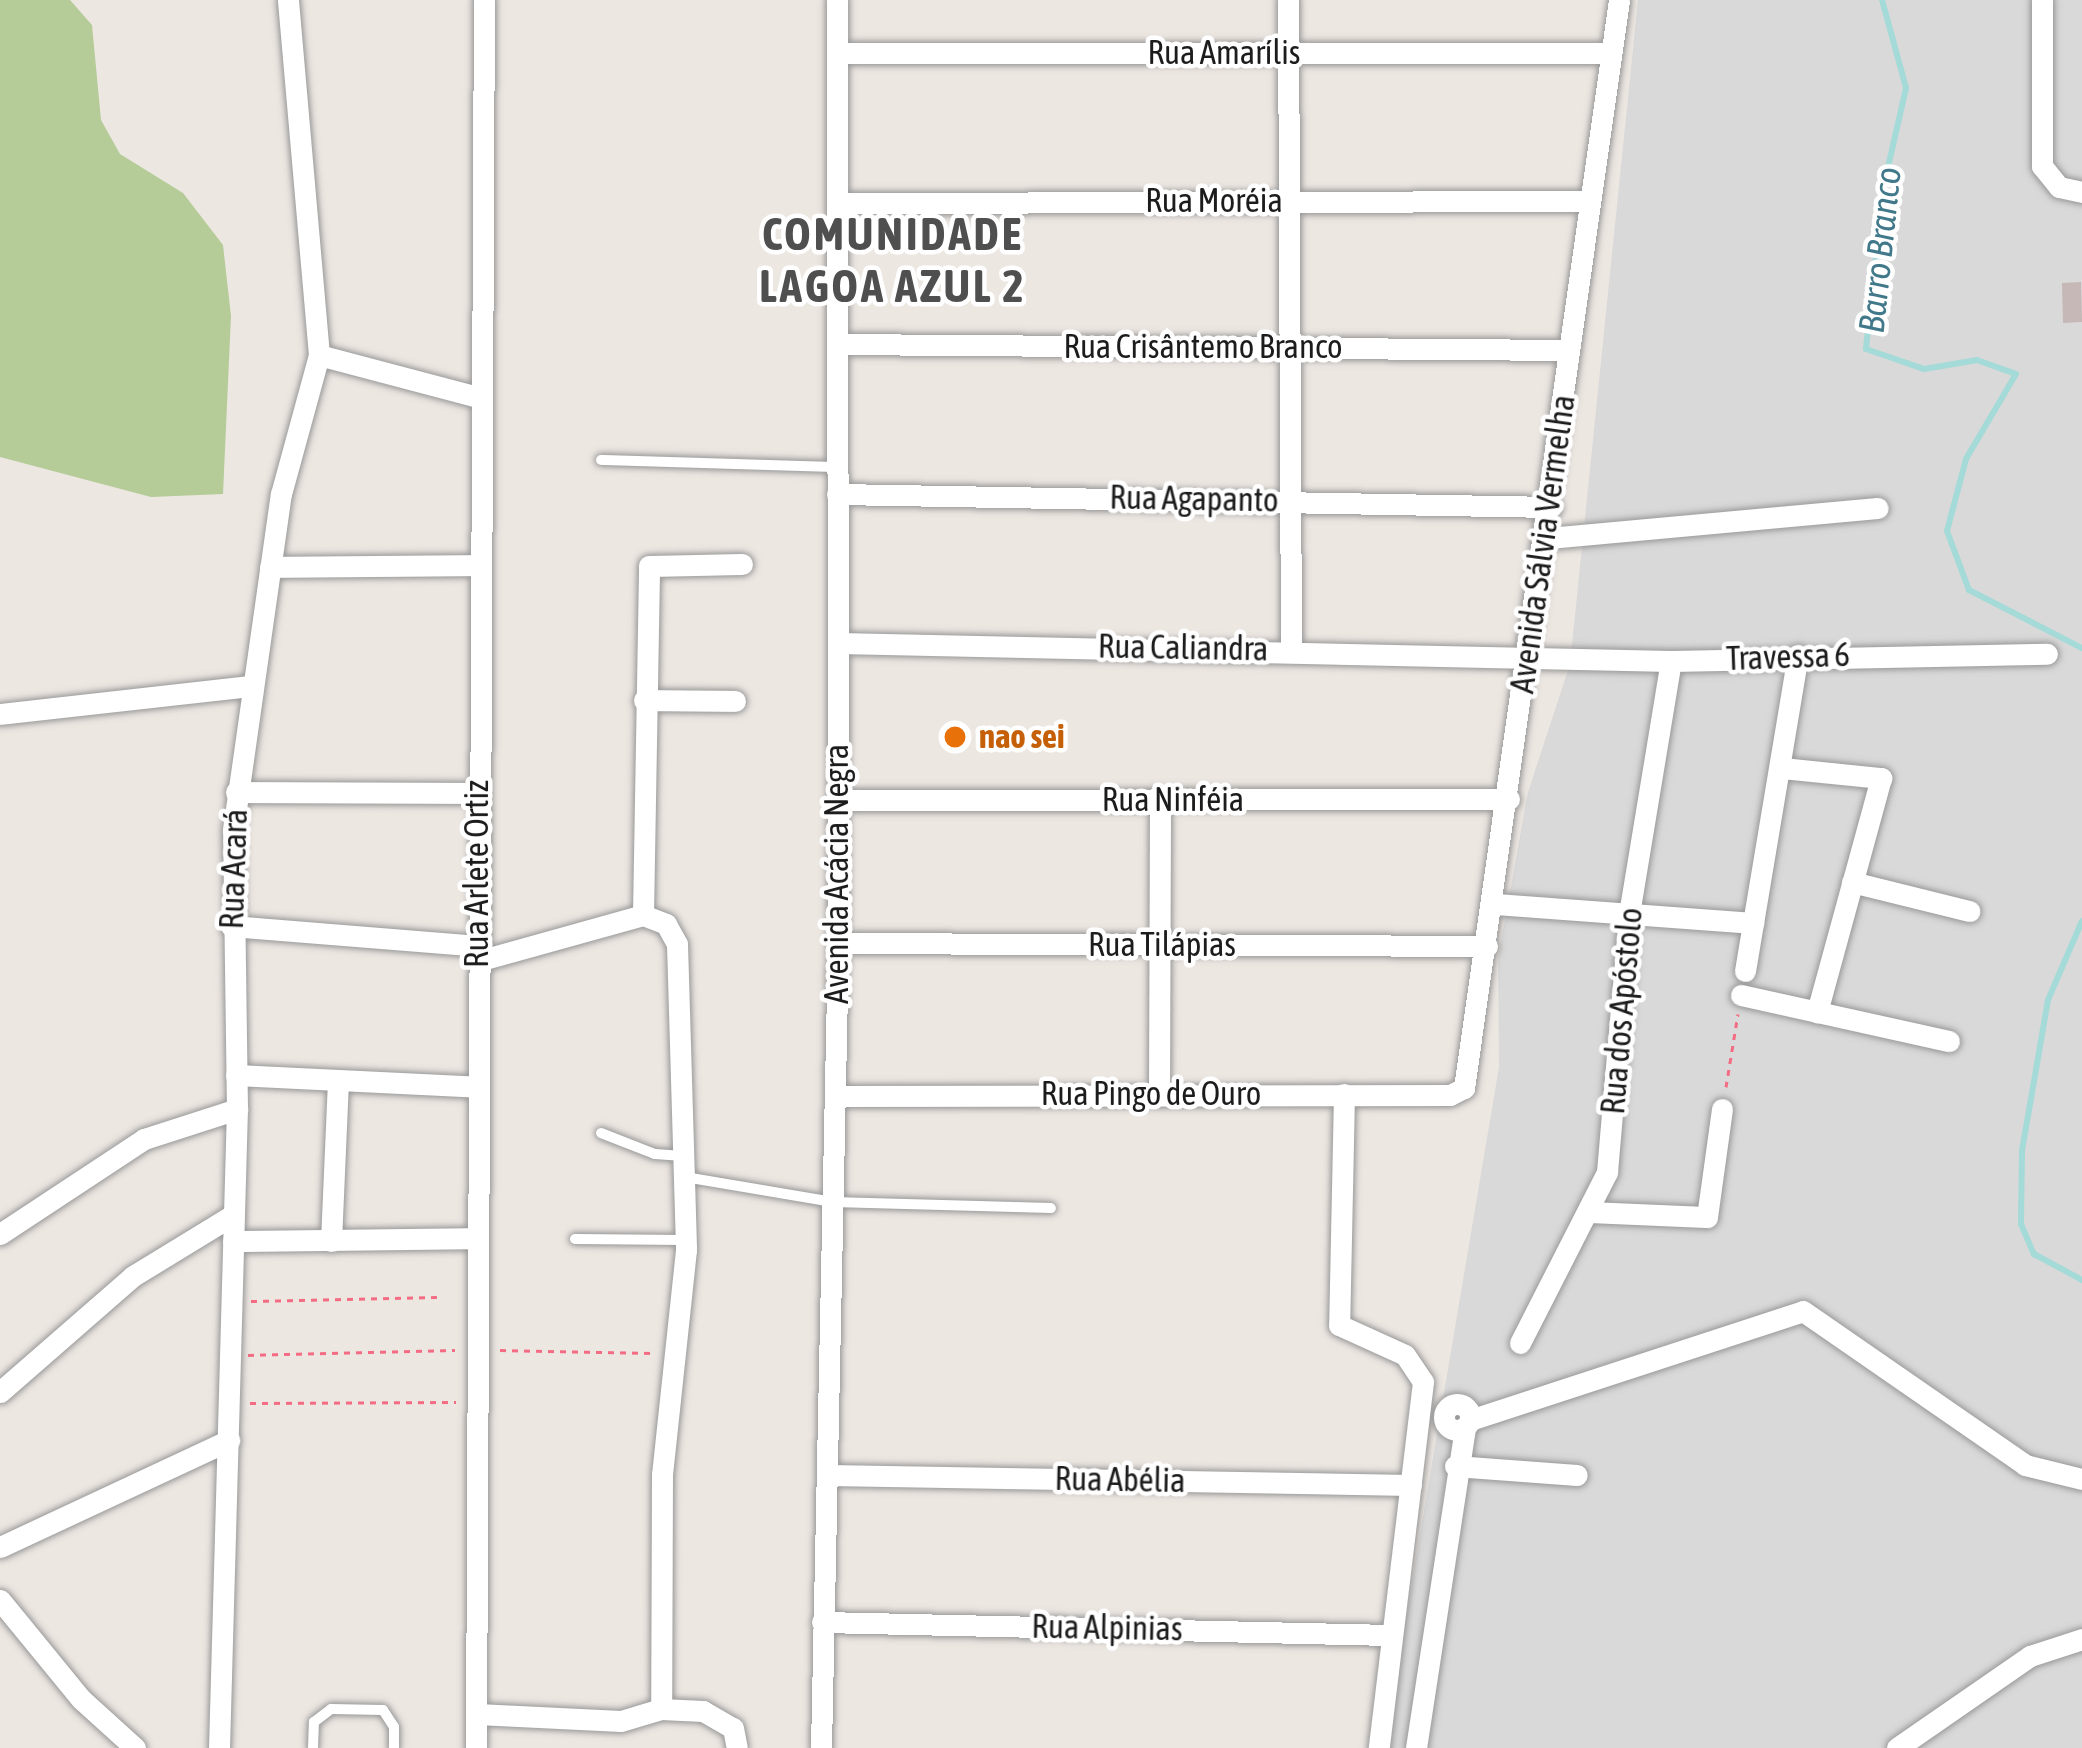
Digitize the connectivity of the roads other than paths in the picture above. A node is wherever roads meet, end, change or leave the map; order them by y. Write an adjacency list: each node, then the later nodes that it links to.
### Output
1 (288, 0): 17 (street, Rua Acará)
2 (484, 0): 18 (street, Rua Arlete Ortiz)
3 (837, 0): 8 (street, Avenida Acácia Negra)
4 (1288, 0): 9 (street)
5 (1619, 0): 7 (street, Avenida Sálvia Vermelha)
6 (2042, 0): 10 (street)
7 (1611, 52): 9 (street, Rua Amarílis); 12 (street, Avenida Sálvia Vermelha)
8 (838, 53): 9 (street, Rua Amarílis); 13 (street, Avenida Acácia Negra)
9 (1288, 54): 11 (street)
10 (2082, 192)
11 (1288, 200): 12 (street, Rua Moréia); 13 (street, Rua Moréia); 15 (street)
12 (1587, 201): 16 (street, Avenida Sálvia Vermelha)
13 (840, 203): 14 (street, Avenida Acácia Negra)
14 (838, 344): 15 (street, Rua Crisântemo Branco); 20 (street, Avenida Acácia Negra)
15 (1286, 348): 16 (street, Rua Crisântemo Branco); 22 (street)
16 (1568, 350): 23 (street, Avenida Sálvia Vermelha)
17 (319, 355): 18 (street); 28 (street, Rua Acará)
18 (478, 397): 26 (street, Rua Arlete Ortiz)
19 (601, 460): 20 (lane)
20 (837, 467): 21 (street, Avenida Acácia Negra)
21 (837, 494): 22 (street, Rua Agapanto); 29 (street, Avenida Acácia Negra)
22 (1290, 500): 23 (street, Rua Agapanto); 30 (street)
23 (1551, 507): 25 (street, Avenida Sálvia Vermelha)
24 (1878, 508): 25 (street)
25 (1548, 538): 33 (street, Avenida Sálvia Vermelha)
26 (478, 565): 28 (street); 41 (street, Rua Arlete Ortiz)
27 (742, 565): 36 (street)
28 (270, 568): 35 (street, Rua Acará)
29 (838, 643): 30 (street, Rua Caliandra); 43 (street, Avenida Acácia Negra)
30 (1291, 650): 33 (street, Rua Caliandra)
31 (2047, 654): 32 (street, Travessa 6)
32 (1798, 655): 34 (street, Travessa 6); 39 (street)
33 (1528, 657): 34 (street, Travessa 6); 42 (street, Avenida Sálvia Vermelha)
34 (1672, 662): 48 (street, Rua dos Apóstolo)
35 (248, 686): 38 (street); 40 (street, Rua Acará)
36 (644, 700): 37 (street); 49 (street)
37 (735, 701)
38 (0, 714)
39 (1782, 767): 45 (street); 50 (street)
40 (236, 792): 41 (street); 51 (street, Rua Acará)
41 (477, 793): 55 (street, Rua Arlete Ortiz)
42 (1509, 799): 44 (street, Rua Ninféia); 46 (street, Avenida Sálvia Vermelha)
43 (837, 800): 44 (street, Rua Ninféia); 52 (street, Avenida Acácia Negra)
44 (1160, 800): 53 (street)
45 (1852, 882): 47 (street); 58 (street)
46 (1496, 904): 48 (street); 54 (street, Avenida Sálvia Vermelha)
47 (1969, 911)
48 (1629, 914): 50 (street); 73 (street, Rua dos Apóstolo)
49 (643, 915): 55 (street); 70 (street)
50 (1754, 923): 56 (street)
51 (231, 926): 55 (street); 60 (street, Rua Acará)
52 (838, 943): 53 (street, Rua Tilápias); 66 (street, Avenida Acácia Negra)
53 (1160, 946): 54 (street, Rua Tilápias); 64 (street)
54 (1487, 946): 63 (street, Avenida Sálvia Vermelha)
55 (478, 954): 62 (street, Rua Arlete Ortiz)
56 (1745, 971)
57 (1741, 995): 58 (street)
58 (1816, 1012): 59 (street)
59 (1949, 1041)
60 (236, 1075): 61 (street); 67 (street, Rua Acará)
61 (338, 1080): 62 (street); 80 (street)
62 (478, 1087): 76 (street, Rua Arlete Ortiz)
63 (1464, 1088): 65 (street, Rua Pingo de Ouro)
64 (1159, 1094): 65 (street, Rua Pingo de Ouro); 66 (street, Rua Pingo de Ouro)
65 (1344, 1094): 88 (street)
66 (836, 1096): 71 (street, Avenida Acácia Negra)
67 (237, 1109): 74 (street, Rua Acará); 75 (street)
68 (1722, 1109): 73 (street)
69 (601, 1132): 70 (lane)
70 (684, 1166): 71 (lane); 78 (street)
71 (833, 1202): 72 (lane); 86 (street, Avenida Acácia Negra)
72 (1051, 1208)
73 (1588, 1212): 81 (street, Rua dos Apóstolo)
74 (233, 1215): 79 (street, Rua Acará); 82 (street)
75 (0, 1234)
76 (478, 1238): 80 (street); 95 (street, Rua Arlete Ortiz)
77 (574, 1239): 78 (lane)
78 (686, 1240): 94 (street)
79 (233, 1241): 80 (street); 83 (street, Rua Acará)
80 (331, 1241)
81 (1520, 1342)
82 (0, 1392)
83 (229, 1441): 89 (street); 97 (street, Rua Acará)
84 (1455, 1466): 85 (street); 87 (street); 104 (street)
85 (1577, 1474)
86 (828, 1475): 88 (street, Rua Abélia); 91 (street, Avenida Acácia Negra)
87 (2082, 1478)
88 (1411, 1485): 92 (street)
89 (0, 1547)
90 (0, 1600): 96 (street)
91 (822, 1622): 92 (street, Rua Alpinias); 102 (street, Avenida Acácia Negra)
92 (1392, 1635): 103 (street)
93 (2082, 1639): 105 (street)
94 (662, 1708): 95 (street); 101 (street)
95 (477, 1714): 100 (street, Rua Arlete Ortiz)
96 (135, 1748)
97 (219, 1748)
98 (313, 1748): 99 (lane)
99 (394, 1748)
100 (476, 1748)
101 (736, 1748)
102 (820, 1748)
103 (1379, 1748)
104 (1417, 1748)
105 (1897, 1748)

